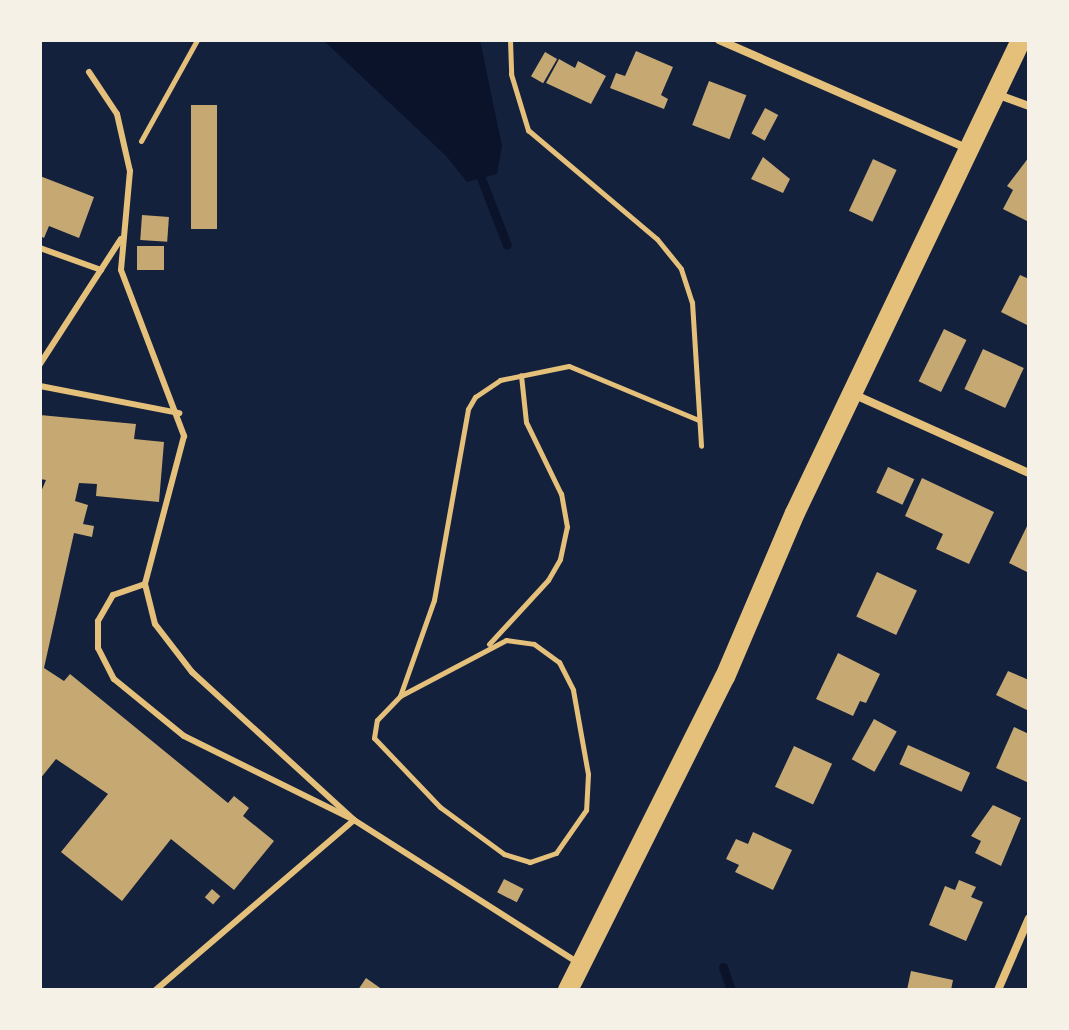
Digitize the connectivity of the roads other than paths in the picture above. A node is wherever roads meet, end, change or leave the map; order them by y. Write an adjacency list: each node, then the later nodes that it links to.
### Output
1 (719, 40): 6 (street)
2 (1021, 40): 4 (main road)
3 (89, 72): 7 (lane)
4 (995, 94): 5 (street); 6 (main road)
5 (1029, 106)
6 (969, 149): 12 (main road)
7 (124, 234): 9 (lane); 13 (lane)
8 (40, 248): 9 (lane)
9 (101, 270): 10 (lane)
10 (40, 364)
11 (40, 386): 13 (lane)
12 (852, 394): 14 (street); 18 (main road)
13 (179, 413): 15 (lane)
14 (1029, 473)
15 (145, 584): 16 (lane); 16 (lane)
16 (354, 820): 18 (lane); 19 (lane)
17 (1029, 918): 21 (street)
18 (580, 963): 20 (main road)
19 (156, 990)
20 (568, 990)
21 (998, 990)

